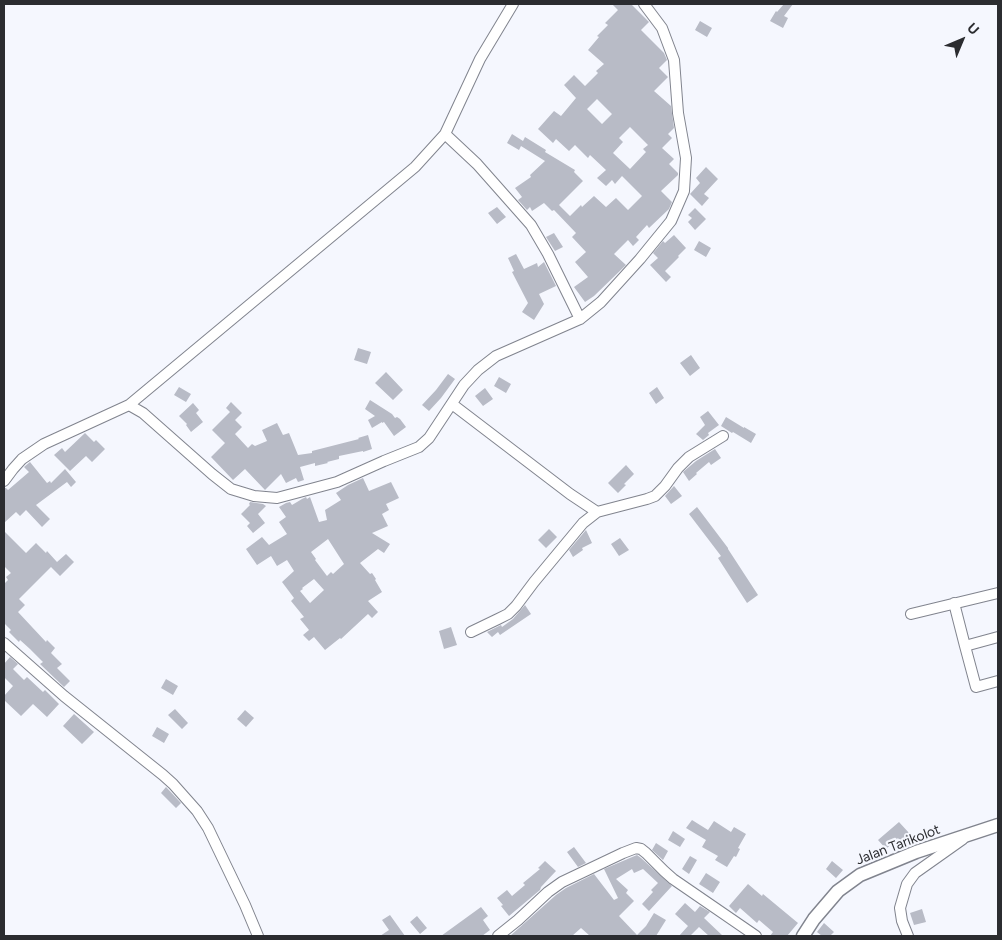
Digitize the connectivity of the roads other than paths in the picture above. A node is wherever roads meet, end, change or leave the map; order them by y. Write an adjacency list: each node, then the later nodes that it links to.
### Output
1 (513, 4): 3 (street)
2 (644, 4): 4 (street)
3 (445, 134): 4 (street); 6 (street)
4 (580, 319): 5 (street)
5 (452, 404): 6 (street); 9 (street)
6 (130, 405): 8 (street)
7 (723, 436): 9 (street)
8 (4, 481)
9 (597, 512): 13 (street)
10 (998, 592): 11 (street)
11 (954, 603): 12 (street); 16 (street)
12 (911, 614)
13 (471, 632)
14 (998, 637): 16 (street)
15 (4, 644): 20 (street)
16 (965, 646): 17 (street)
17 (998, 681)
18 (998, 825): 19 (street, Jalan Tarikolot)
19 (967, 835): 23 (street, Jalan Tarikolot); 24 (street)
20 (258, 936)
21 (498, 936): 22 (street)
22 (756, 936)
23 (803, 936)
24 (908, 936)

